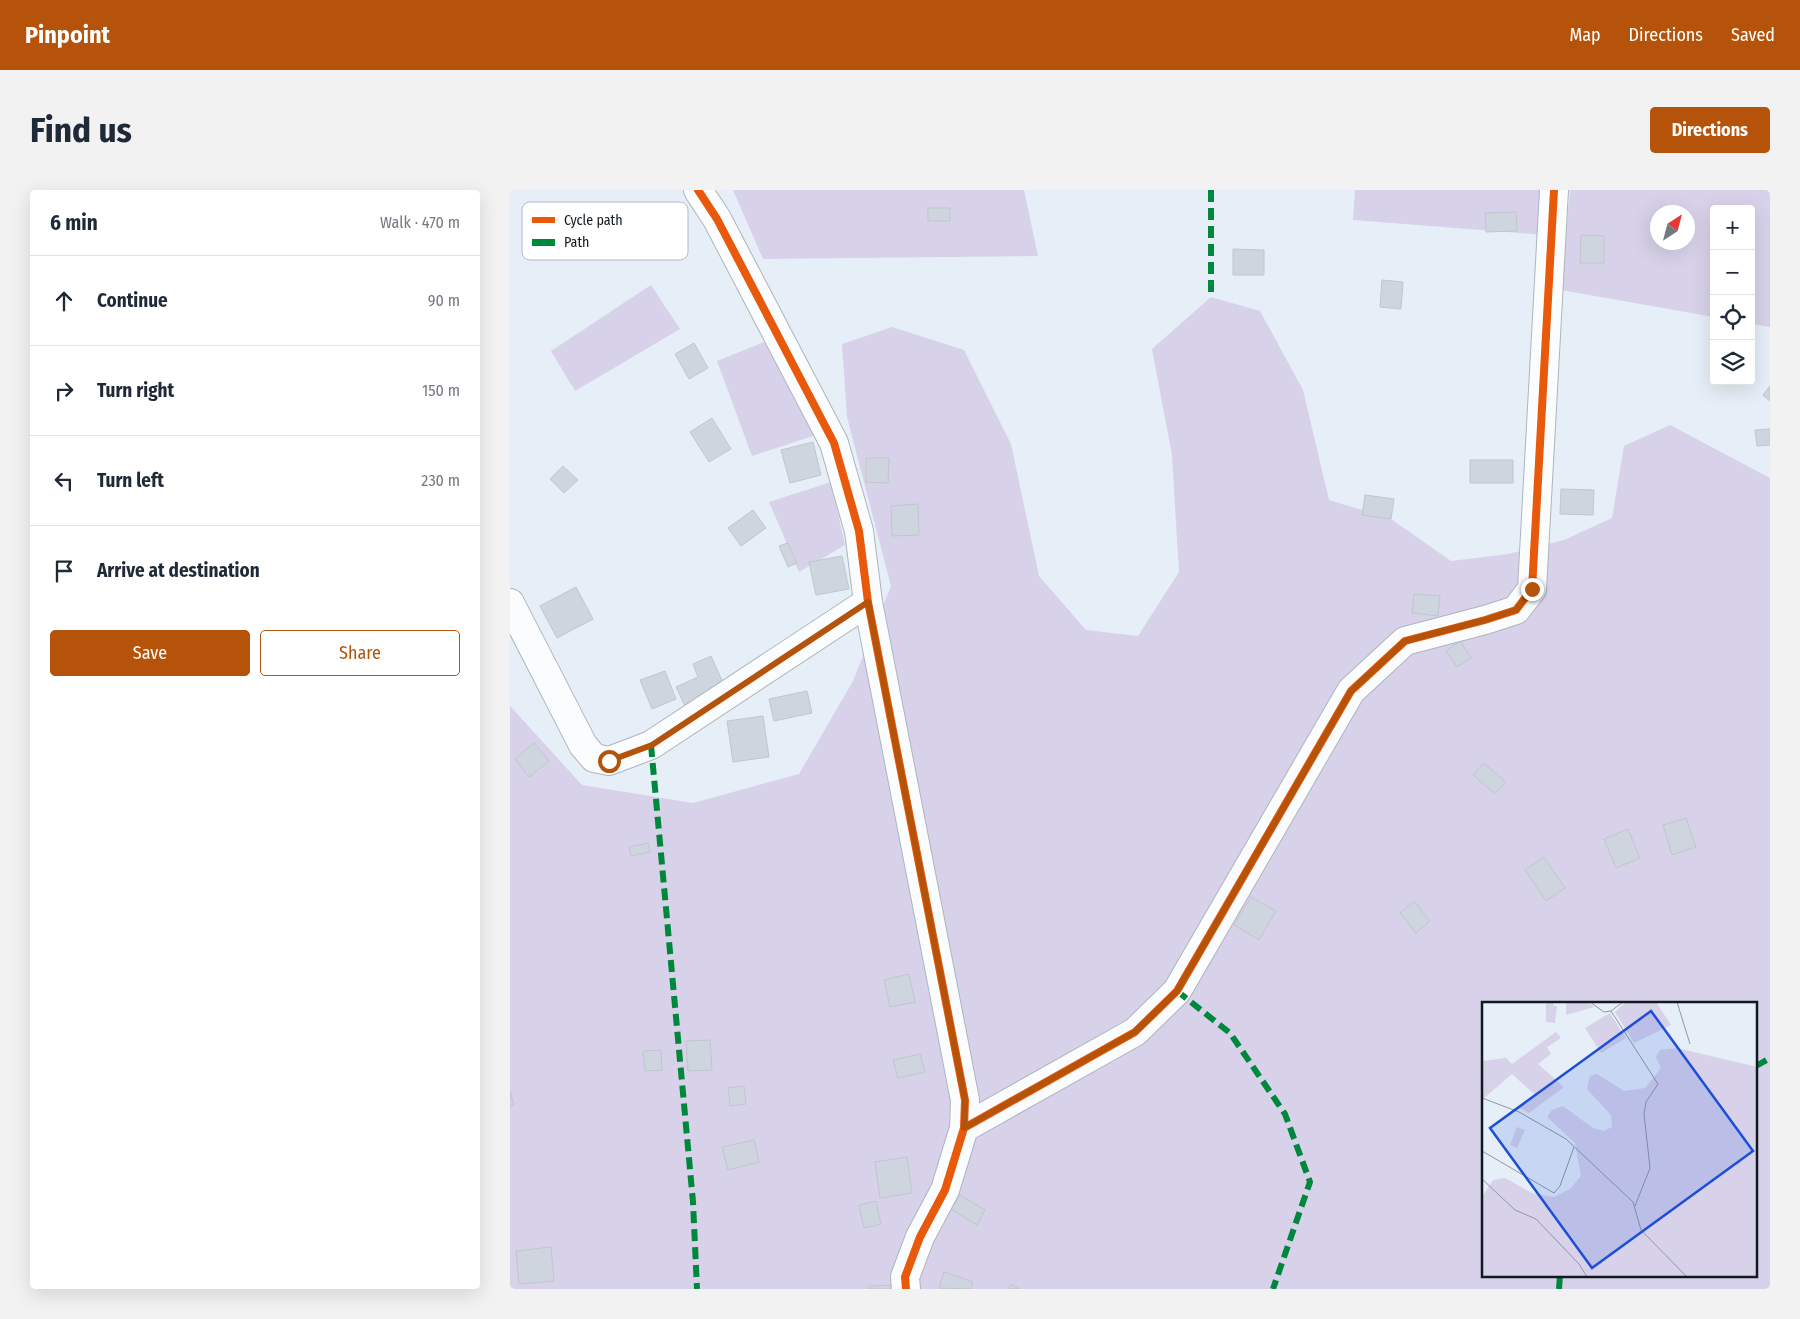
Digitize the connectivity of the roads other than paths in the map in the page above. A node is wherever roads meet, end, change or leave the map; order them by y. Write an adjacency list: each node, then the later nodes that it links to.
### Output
1 (698, 190): 3 (street)
2 (1554, 190): 5 (street)
3 (868, 602): 4 (street); 5 (street)
4 (510, 603)
5 (964, 1128): 6 (street)
6 (906, 1289)

